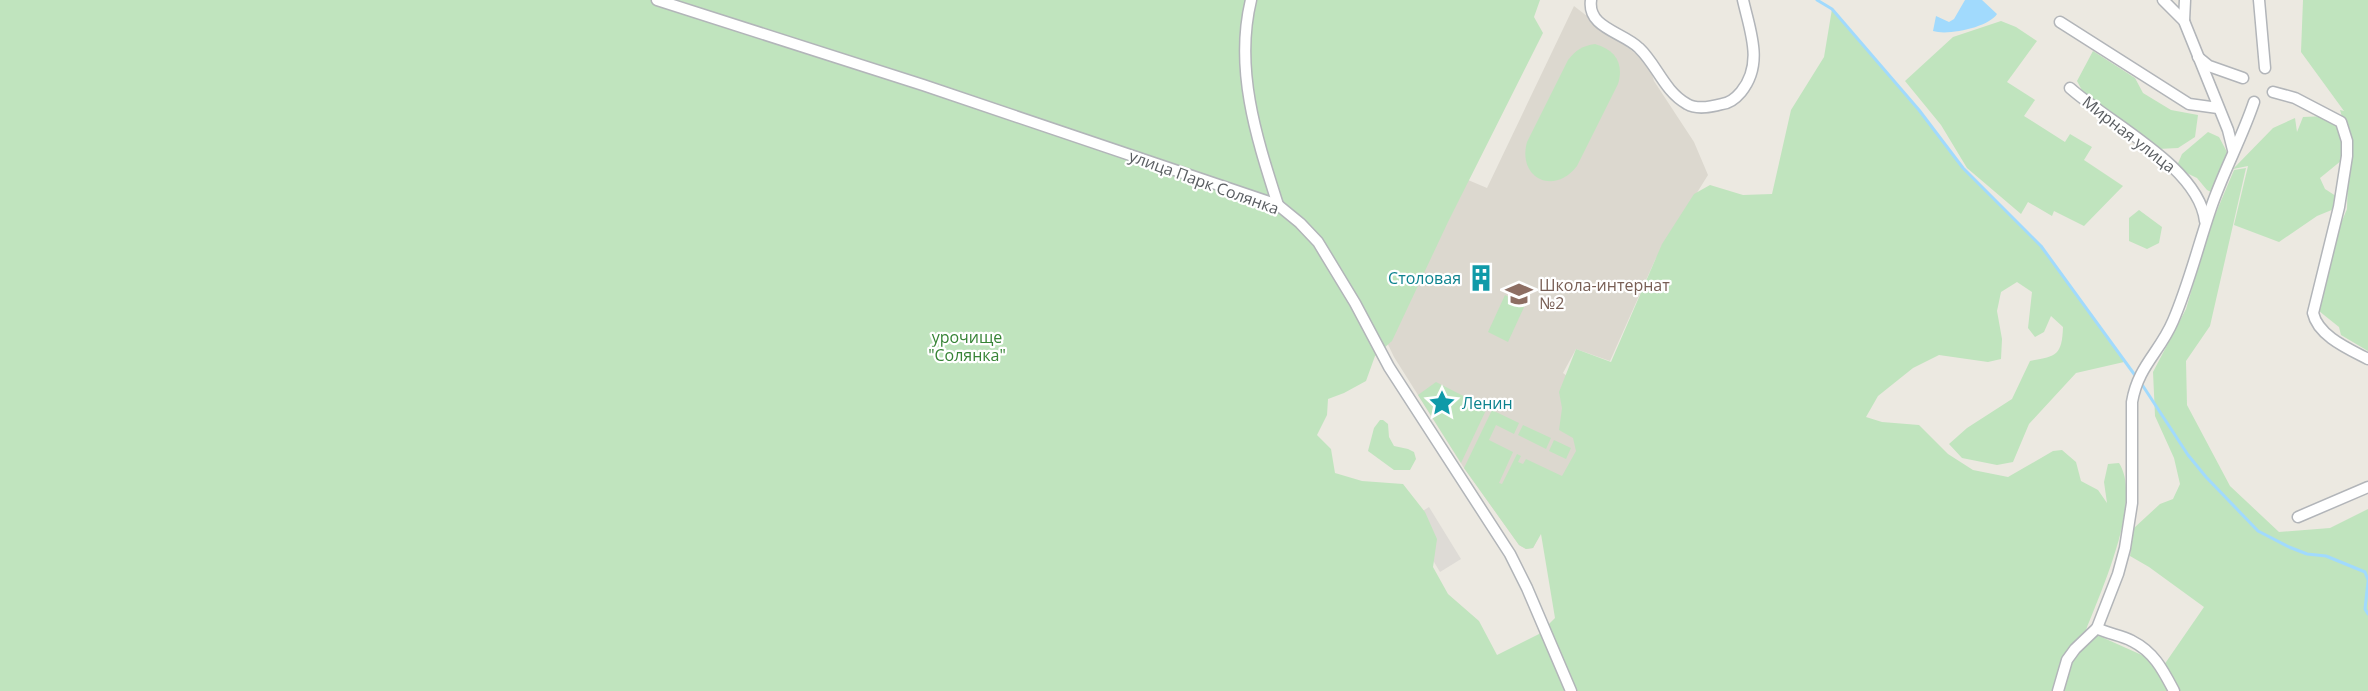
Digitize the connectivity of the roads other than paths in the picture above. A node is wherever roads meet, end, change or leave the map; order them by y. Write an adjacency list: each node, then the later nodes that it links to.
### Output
1 (657, 0): 18 (street, улица Парк Солянка)
2 (1251, 0): 18 (street)
3 (1591, 0): 4 (street)
4 (1743, 0)
5 (2163, 0): 8 (street)
6 (2185, 0): 8 (street)
7 (2259, 0): 11 (street)
8 (2184, 21): 10 (street)
9 (2060, 22): 16 (street)
10 (2196, 54): 12 (street); 16 (street)
11 (2265, 68)
12 (2243, 78)
13 (2070, 88): 19 (street, Мирная улица)
14 (2273, 92): 20 (street)
15 (2254, 102): 17 (street)
16 (2218, 108): 17 (street)
17 (2233, 150): 19 (street)
18 (1278, 205): 24 (street, улица Парк Солянка)
19 (2206, 229): 23 (street)
20 (2368, 359)
21 (2368, 487): 22 (street)
22 (2298, 517)
23 (2097, 628): 25 (street); 26 (street)
24 (1570, 691)
25 (2058, 691)
26 (2174, 691)

